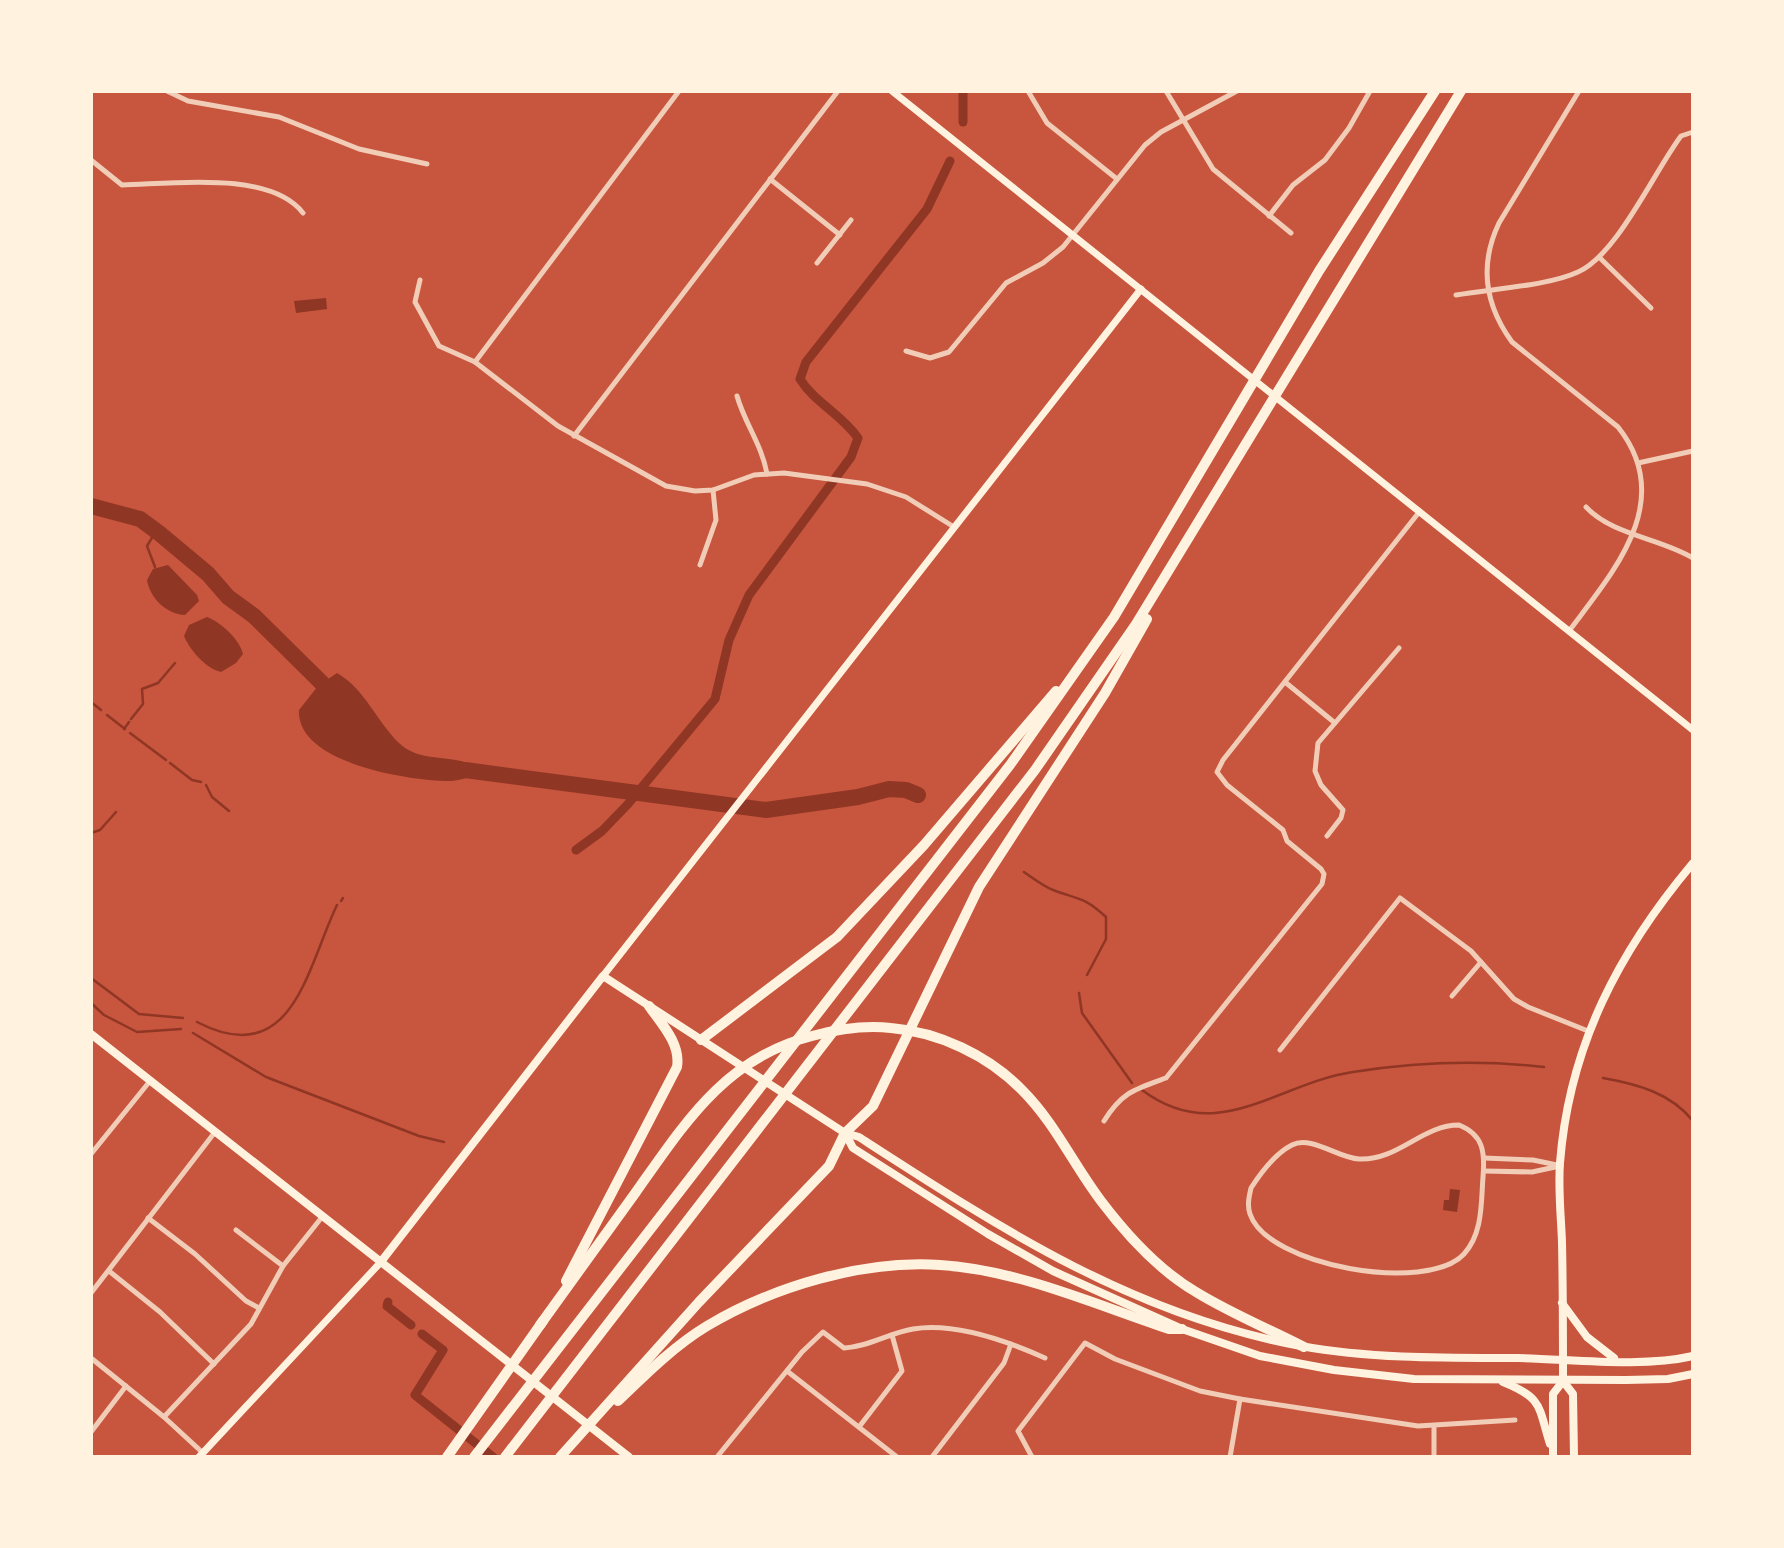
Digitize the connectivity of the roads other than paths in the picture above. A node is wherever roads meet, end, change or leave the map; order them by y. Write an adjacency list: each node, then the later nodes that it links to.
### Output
1 (167, 91): 15 (street)
2 (679, 91): 32 (street)
3 (838, 91): 17 (street)
4 (892, 91): 23 (main road)
5 (1028, 91): 16 (street)
6 (1166, 91): 12 (street)
7 (1237, 91): 12 (street)
8 (1370, 91): 19 (street)
9 (1435, 91): 47 (highway)
10 (1461, 91): 34 (highway)
11 (1580, 91): 28 (street)
12 (1182, 121): 16 (street); 19 (street)
13 (1692, 131): 24 (street)
14 (91, 160): 18 (street)
15 (427, 164)
16 (1117, 178): 23 (street)
17 (770, 180): 22 (street); 35 (street)
18 (303, 212)
19 (1269, 216): 21 (street)
20 (851, 220): 22 (street)
21 (1291, 233)
22 (840, 235): 25 (street)
23 (1073, 235): 27 (main road); 31 (street)
24 (1600, 258): 28 (street); 30 (street)
25 (817, 263)
26 (420, 280): 32 (street)
27 (1141, 289): 41 (main road); 42 (main road)
28 (1487, 290): 29 (street); 37 (street)
29 (1456, 295)
30 (1651, 308)
31 (906, 351)
32 (475, 362): 35 (street)
33 (737, 396): 38 (street)
34 (1263, 414): 65 (highway); 105 (highway)
35 (574, 436): 39 (street)
36 (1693, 451): 37 (street)
37 (1638, 463): 43 (street)
38 (767, 474): 39 (street); 42 (street)
39 (713, 490): 45 (street)
40 (1586, 507): 43 (street)
41 (1420, 510): 46 (main road); 49 (street)
42 (954, 527): 55 (main road)
43 (1634, 532): 44 (street); 46 (street)
44 (1693, 558)
45 (700, 565)
46 (1569, 631): 51 (main road)
47 (1095, 645): 60 (highway); 104 (highway)
48 (1399, 648): 50 (street)
49 (1284, 682): 50 (street); 63 (street)
50 (1335, 723): 52 (street)
51 (1693, 730)
52 (1326, 836)
53 (1693, 863): 58 (main road)
54 (1481, 962): 56 (street); 58 (street); 61 (street)
55 (603, 976): 57 (main road); 73 (main road)
56 (1452, 996)
57 (649, 1006): 60 (main road); 79 (highway)
58 (1588, 1031): 68 (main road)
59 (91, 1034): 62 (main road)
60 (701, 1040): 65 (main road)
61 (1280, 1050)
62 (150, 1081): 64 (main road); 66 (street)
63 (1104, 1121)
64 (215, 1132): 70 (main road); 71 (street)
65 (845, 1133): 80 (main road); 83 (main road); 106 (highway)
66 (91, 1154)
67 (1484, 1158): 68 (street); 69 (street); 69 (street)
68 (1560, 1166): 69 (street); 77 (main road)
69 (1484, 1171)
70 (322, 1217): 73 (main road); 74 (street)
71 (148, 1218): 75 (street); 78 (street)
72 (236, 1230): 74 (street)
73 (380, 1263): 101 (main road); 107 (main road)
74 (283, 1266): 78 (street)
75 (109, 1271): 76 (street); 89 (street)
76 (91, 1293)
77 (1562, 1303): 87 (main road); 88 (main road)
78 (259, 1308): 89 (street)
79 (540, 1325): 83 (highway); 103 (highway)
80 (1182, 1329): 92 (main road); 106 (highway)
81 (892, 1335): 82 (street); 90 (street); 98 (street)
82 (1011, 1344): 86 (street); 110 (street)
83 (1304, 1347): 87 (main road)
84 (1693, 1356): 88 (main road)
85 (91, 1358): 94 (street)
86 (1045, 1358)
87 (1563, 1359): 88 (main road); 93 (main road)
88 (1617, 1360)
89 (214, 1364): 96 (street)
90 (787, 1370): 98 (street); 108 (street)
91 (1693, 1374): 93 (main road)
92 (1497, 1379): 93 (main road); 102 (main road)
93 (1563, 1381): 102 (main road); 114 (main road)
94 (126, 1386): 96 (street); 100 (street)
95 (1240, 1399): 99 (street); 111 (street); 112 (street)
96 (164, 1417): 101 (street)
97 (1515, 1420): 99 (street)
98 (859, 1427): 109 (street)
99 (1434, 1427): 113 (street)
100 (91, 1432)
101 (201, 1455)
102 (1553, 1456)
103 (447, 1457)
104 (474, 1457)
105 (505, 1457)
106 (560, 1457)
107 (629, 1457)
108 (717, 1457)
109 (897, 1457)
110 (932, 1457)
111 (1032, 1457)
112 (1230, 1457)
113 (1434, 1457)
114 (1574, 1457)

